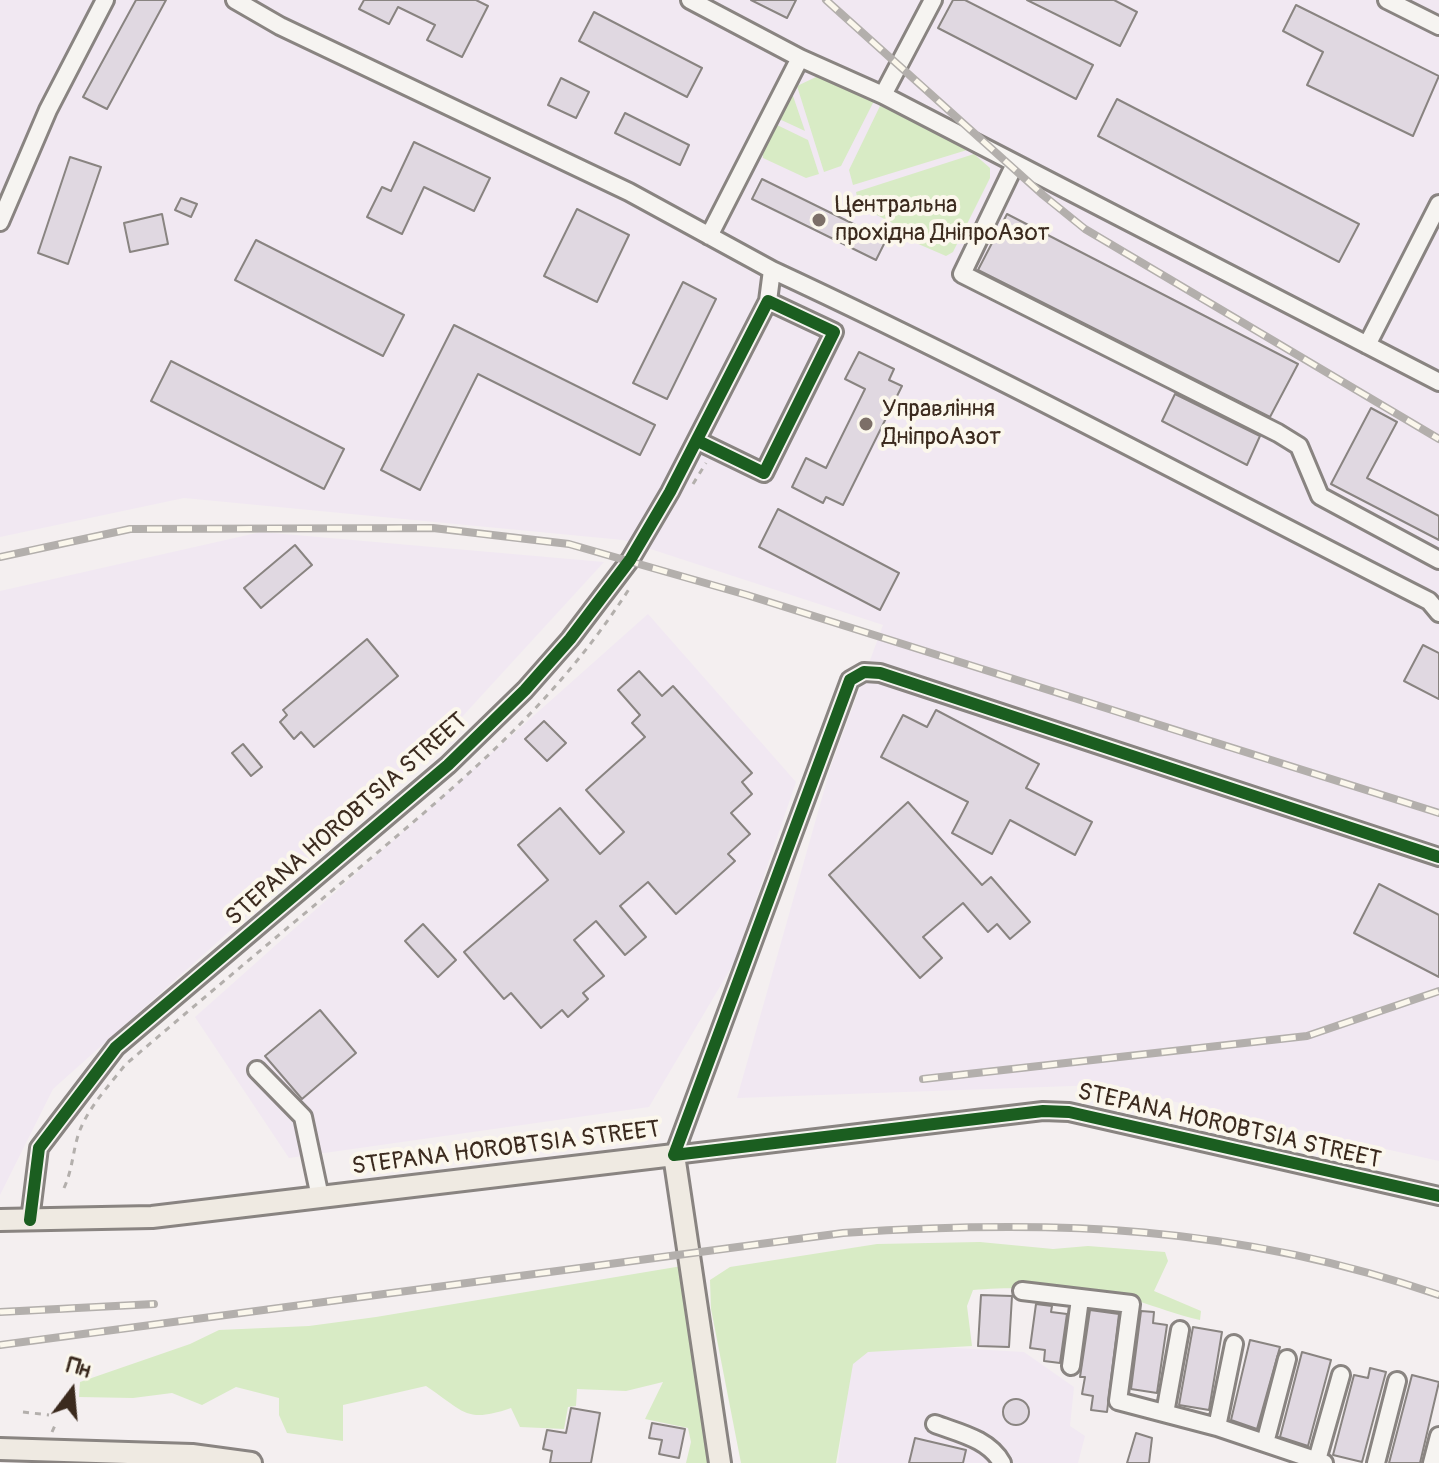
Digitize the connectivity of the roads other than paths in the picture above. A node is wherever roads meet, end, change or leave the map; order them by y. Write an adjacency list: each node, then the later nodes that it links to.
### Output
1 (105, 0): 11 (street)
2 (235, 0): 12 (street)
3 (690, 0): 7 (street)
4 (933, 0): 8 (street)
5 (1387, 0): 6 (street)
6 (1439, 26)
7 (800, 58): 8 (street); 12 (street)
8 (883, 95): 9 (street)
9 (1015, 164): 15 (street); 18 (street)
10 (1439, 204): 15 (street)
11 (0, 222)
12 (709, 236): 13 (street)
13 (772, 270): 14 (street, STEPANA HOROBTSIA STREET); 19 (street)
14 (768, 301): 17 (street, STEPANA HOROBTSIA STREET); 17 (street)
15 (1367, 345): 16 (street)
16 (1439, 382)
17 (698, 441): 26 (street, STEPANA HOROBTSIA STREET)
18 (1439, 560)
19 (1439, 613)
20 (1439, 857): 22 (street)
21 (257, 1070): 24 (street)
22 (674, 1155): 23 (street, STEPANA HOROBTSIA STREET); 24 (main road, STEPANA HOROBTSIA STREET); 45 (main road)
23 (1439, 1196)
24 (320, 1197): 26 (main road, STEPANA HOROBTSIA STREET)
25 (0, 1220): 26 (main road, STEPANA HOROBTSIA STREET)
26 (30, 1220)
27 (1022, 1291): 28 (street)
28 (1080, 1299): 32 (street); 35 (street)
29 (1180, 1330): 35 (street)
30 (1234, 1344): 37 (street)
31 (1287, 1359): 39 (street)
32 (1071, 1366)
33 (1341, 1375): 43 (street)
34 (1397, 1381): 47 (street)
35 (1165, 1413): 37 (street)
36 (935, 1424): 46 (street)
37 (1217, 1427): 39 (street)
38 (1439, 1436): 48 (street)
39 (1265, 1443): 43 (street)
40 (0, 1449): 41 (main road)
41 (22, 1456): 42 (main road)
42 (192, 1459): 44 (main road)
43 (1320, 1462)
44 (251, 1463)
45 (720, 1463)
46 (1002, 1463)
47 (1376, 1463)
48 (1432, 1463)

